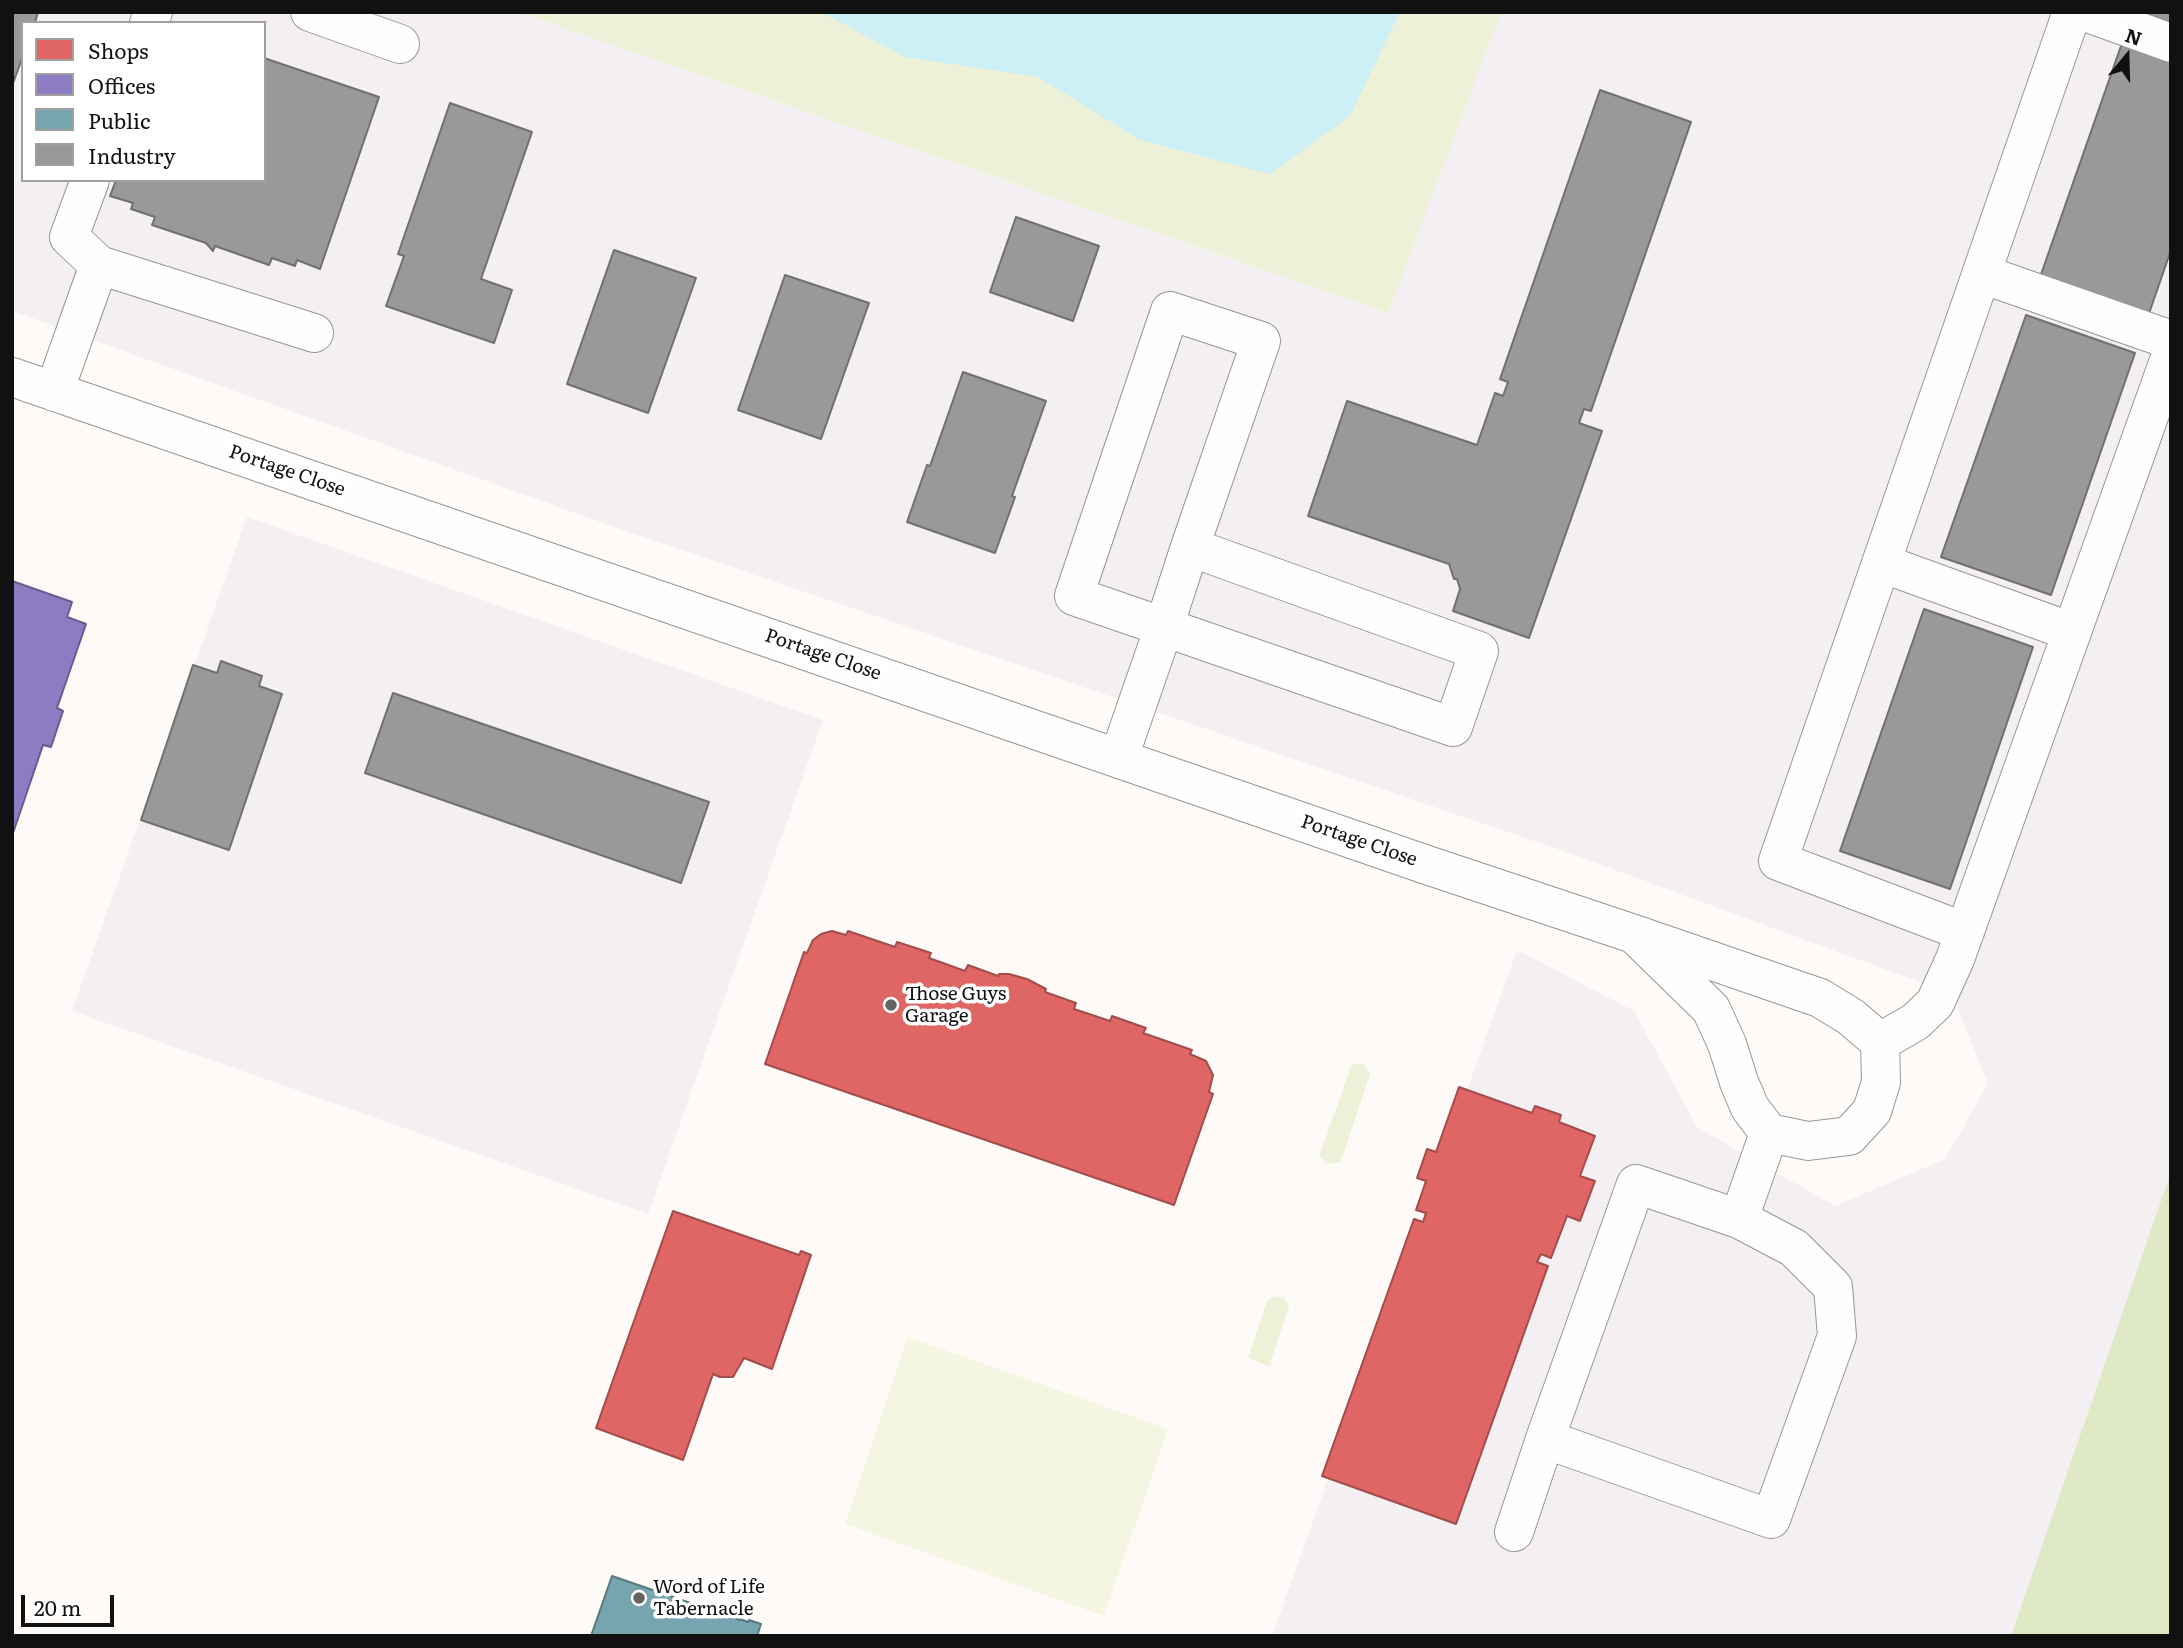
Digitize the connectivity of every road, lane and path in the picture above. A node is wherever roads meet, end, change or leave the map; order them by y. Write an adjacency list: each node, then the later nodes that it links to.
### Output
1 (310, 12): 5 (street)
2 (2072, 12): 8 (street)
3 (2085, 12): 4 (street)
4 (2171, 43)
5 (400, 44)
6 (89, 182): 7 (street)
7 (99, 265): 9 (street); 13 (street)
8 (1982, 274): 10 (street); 15 (street)
9 (314, 333)
10 (2171, 340)
11 (2171, 355): 17 (street)
12 (12, 377): 13 (street, Portage Close)
13 (54, 392): 18 (street, Portage Close)
14 (1190, 547): 16 (street); 16 (street); 16 (street)
15 (1881, 563): 17 (street); 19 (street)
16 (1164, 627): 18 (street)
17 (2072, 632): 19 (street)
18 (1119, 757): 20 (street, Portage Close)
19 (1965, 932): 21 (street)
20 (1634, 934): 21 (street, Portage Close); 22 (street, Portage Close)
21 (1880, 1042): 22 (street)
22 (1769, 1133): 23 (street)
23 (1739, 1219): 24 (street); 24 (street)
24 (1545, 1439): 25 (street)
25 (1514, 1532)

